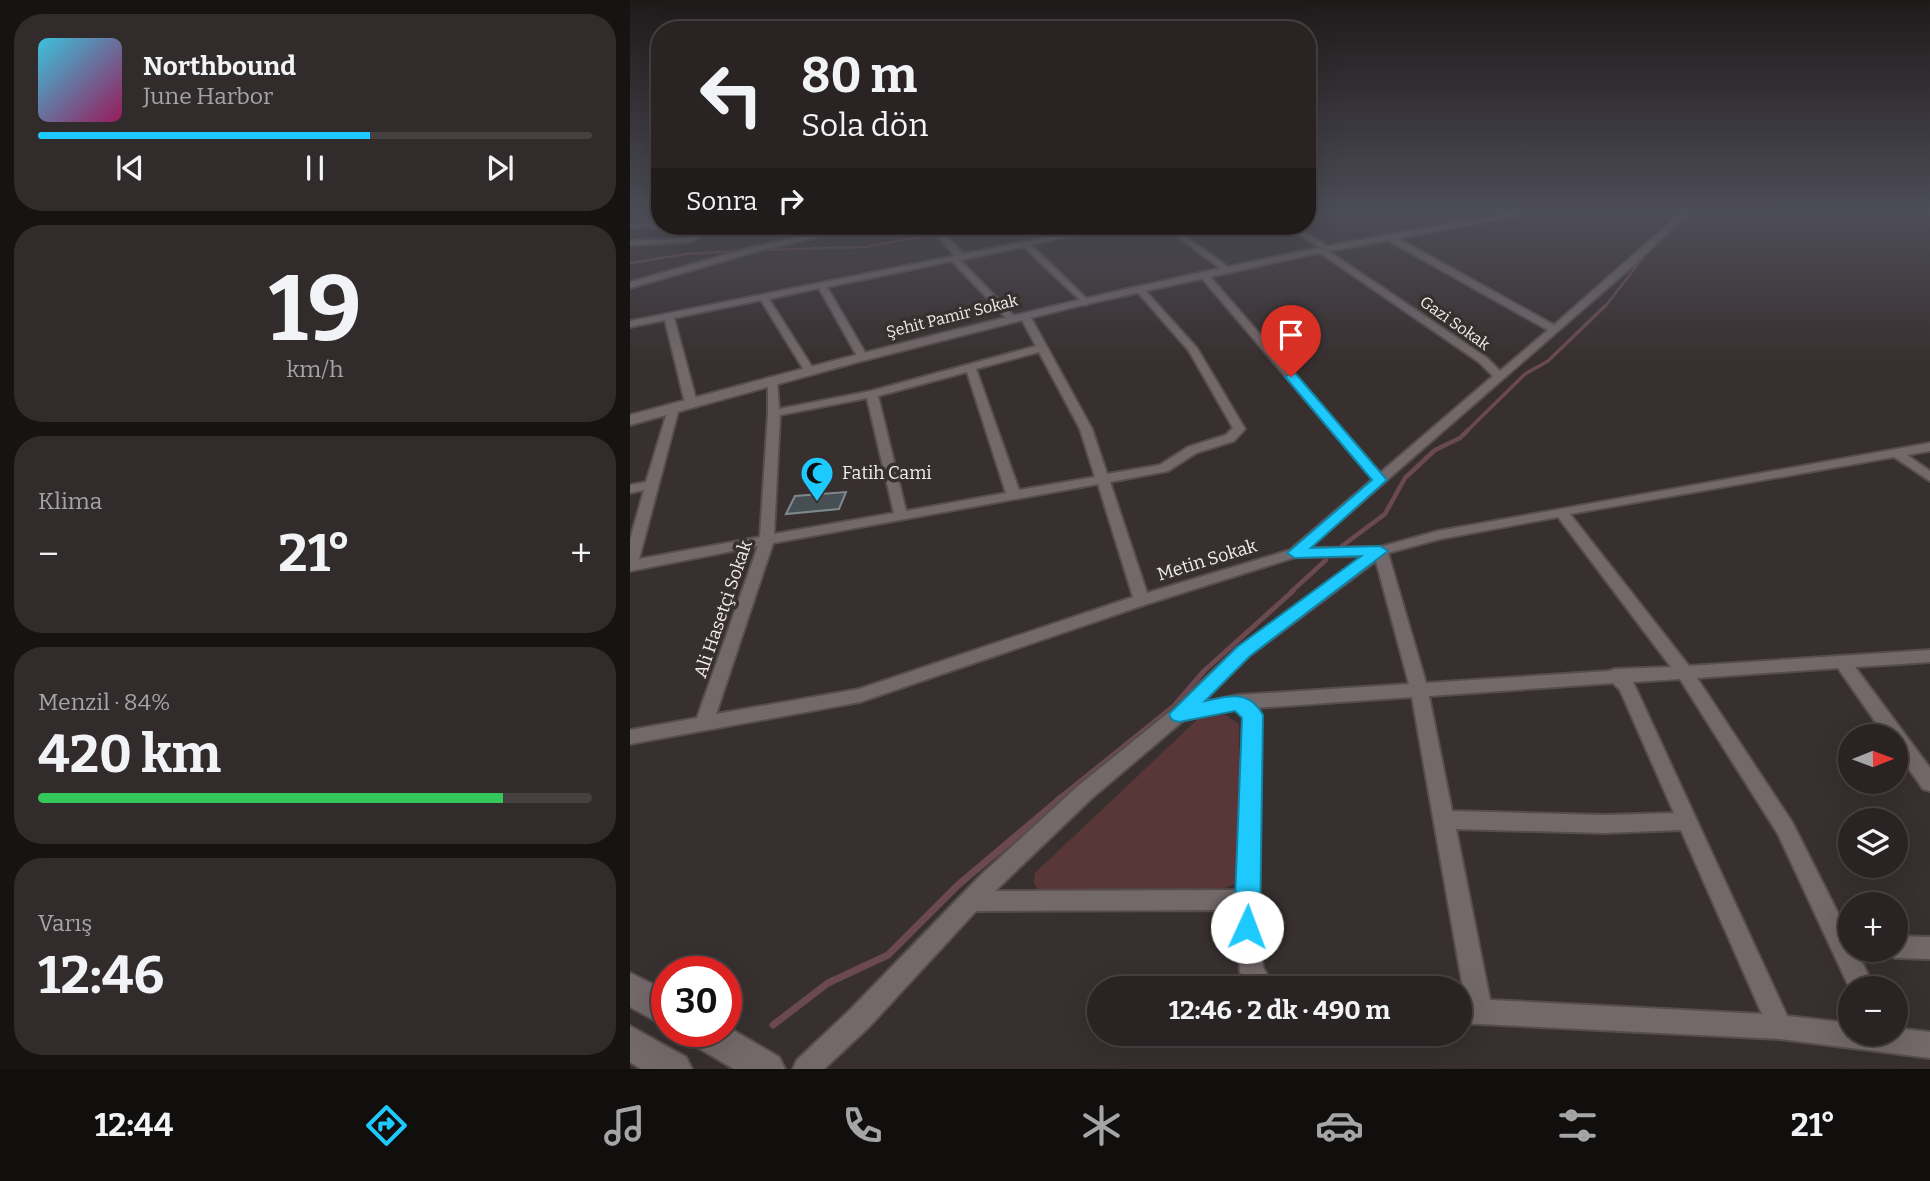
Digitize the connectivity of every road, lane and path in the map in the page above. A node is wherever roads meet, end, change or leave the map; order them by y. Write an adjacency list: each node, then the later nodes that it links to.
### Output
1 (712, 262): 13 (street)
2 (932, 262): 12 (street)
3 (962, 262): 18 (street)
4 (1044, 262): 16 (street)
5 (1217, 262): 10 (street)
6 (1263, 262): 10 (street, Şehit Pamir Sokak)
7 (1341, 262): 25 (street, Gazi Sokak)
8 (1434, 262): 20 (street)
9 (1630, 262): 20 (street, Metin Sokak)
10 (1227, 269): 11 (street, Şehit Pamir Sokak)
11 (1203, 274): 14 (street, Şehit Pamir Sokak); 35 (street)
12 (821, 284): 15 (street); 22 (street)
13 (630, 285)
14 (1139, 289): 16 (street, Şehit Pamir Sokak); 36 (street)
15 (763, 296): 17 (street); 24 (street)
16 (1085, 302): 18 (street, Şehit Pamir Sokak)
17 (669, 316): 19 (street); 28 (street)
18 (1018, 318): 21 (street); 22 (street, Şehit Pamir Sokak)
19 (630, 324)
20 (1554, 329): 25 (street, Metin Sokak)
21 (1042, 348): 23 (street); 36 (street)
22 (862, 356): 24 (street, Şehit Pamir Sokak)
23 (970, 366): 27 (street); 39 (street)
24 (809, 370): 26 (street, Şehit Pamir Sokak)
25 (1500, 377): 35 (street, Metin Sokak)
26 (772, 380): 28 (street, Şehit Pamir Sokak); 30 (street, Ali Hasetçi Sokak)
27 (872, 394): 30 (street); 41 (street)
28 (691, 403): 29 (street, Şehit Pamir Sokak)
29 (673, 408): 31 (street, Şehit Pamir Sokak); 37 (street)
30 (774, 413): 42 (street, Ali Hasetçi Sokak)
31 (630, 420)
32 (1930, 447): 33 (street)
33 (1896, 453): 34 (street); 40 (street)
34 (1930, 477)
35 (1380, 480): 44 (street, Metin Sokak)
36 (1103, 481): 39 (street); 46 (street)
37 (652, 485): 38 (street); 45 (street)
38 (630, 489)
39 (1014, 496): 41 (street)
40 (1561, 512): 43 (street); 49 (street)
41 (901, 516): 42 (street)
42 (767, 540): 45 (street); 54 (street, Ali Hasetçi Sokak)
43 (1380, 551): 44 (street); 51 (street); 53 (street)
44 (1295, 553): 46 (street, Metin Sokak)
45 (630, 565)
46 (1142, 600): 54 (street, Metin Sokak)
47 (1930, 656): 48 (street)
48 (1842, 661): 49 (street); 56 (street)
49 (1684, 672): 50 (street); 61 (street)
50 (1615, 675): 51 (street); 58 (street)
51 (1419, 689): 52 (street); 57 (street)
52 (1238, 702): 53 (street); 59 (street)
53 (1179, 714): 60 (street)
54 (704, 723): 55 (street, Metin Sokak)
55 (630, 737)
56 (1930, 783)
57 (1444, 820): 58 (street); 65 (street)
58 (1687, 821): 69 (street)
59 (1248, 900): 60 (street); 64 (street)
60 (970, 901): 77 (street)
61 (1838, 930)
62 (1908, 947): 63 (street)
63 (1930, 948)
64 (1255, 976)
65 (1465, 976)
66 (630, 989): 67 (street)
67 (651, 1001)
68 (1472, 1012): 69 (street)
69 (1780, 1027): 70 (street)
70 (1838, 1033)
71 (1908, 1041): 73 (street)
72 (630, 1043): 75 (street)
73 (1930, 1045)
74 (729, 1047): 76 (street)
75 (674, 1069)
76 (766, 1069)
77 (806, 1069)

